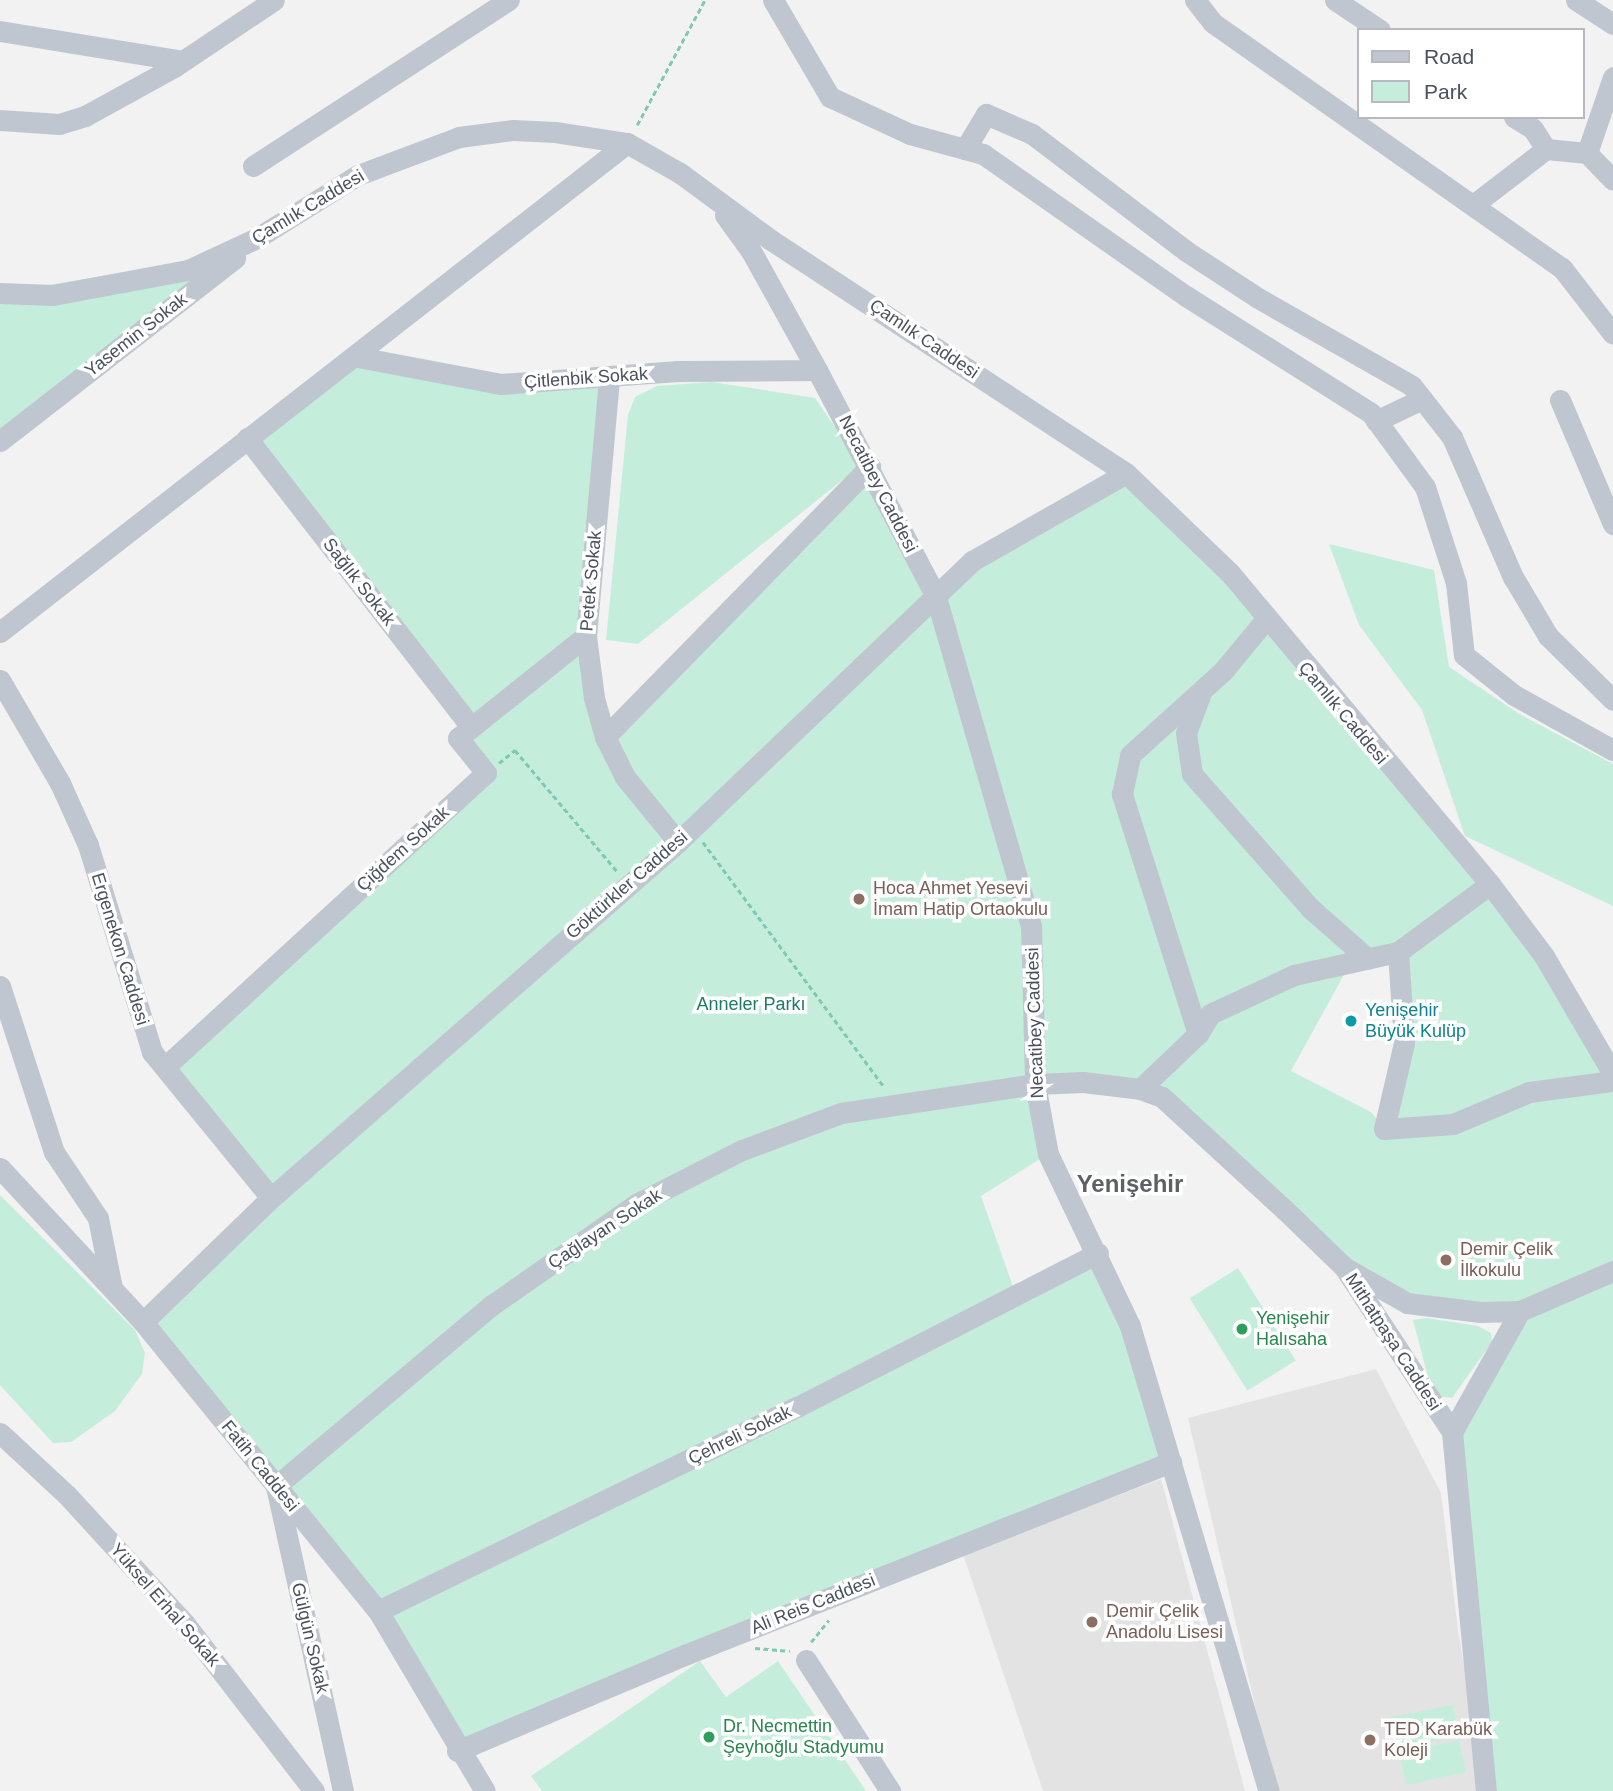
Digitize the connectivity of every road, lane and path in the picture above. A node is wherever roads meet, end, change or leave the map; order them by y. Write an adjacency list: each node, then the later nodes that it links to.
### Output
1 (274, 0): 11 (street)
2 (509, 0): 19 (street)
3 (705, 0): 15 (path)
4 (774, 0): 16 (street)
5 (1195, 0): 22 (street)
6 (1335, 0): 9 (street)
7 (1576, 0): 8 (street)
8 (1613, 23)
9 (1377, 28)
10 (0, 31): 11 (street)
11 (183, 61): 14 (street)
12 (1613, 77): 18 (street)
13 (1517, 119): 17 (street)
14 (0, 121)
15 (626, 144): 21 (street, Çamlık Caddesi); 23 (street, Çamlık Caddesi); 26 (street)
16 (965, 149): 29 (street); 31 (street)
17 (1546, 149): 18 (street); 22 (street)
18 (1587, 153): 20 (street)
19 (253, 166)
20 (1613, 180)
21 (715, 202): 27 (street, Necatibey Caddesi); 35 (street, Çamlık Caddesi)
22 (1473, 205): 25 (street)
23 (273, 229): 24 (street, Çamlık Caddesi); 33 (street, Yasemin Sokak)
24 (0, 293)
25 (1613, 334)
26 (358, 357): 28 (street, Çitlenbik Sokak); 32 (street)
27 (817, 370): 28 (street, Çitlenbik Sokak); 34 (street, Necatibey Caddesi)
28 (610, 379): 40 (street, Petek Sokak)
29 (1422, 399): 31 (street); 43 (street)
30 (1560, 400): 36 (street)
31 (1376, 421): 46 (street)
32 (247, 438): 39 (street); 44 (street, Sağlık Sokak)
33 (0, 441)
34 (870, 466): 37 (street, Necatibey Caddesi); 45 (street)
35 (1126, 473): 37 (street, Göktürkler Caddesi); 38 (street, Çamlık Caddesi)
36 (1613, 524)
37 (936, 597): 48 (street, Göktürkler Caddesi); 58 (street, Necatibey Caddesi)
38 (1265, 620): 41 (street); 49 (street, Çamlık Caddesi)
39 (0, 632)
40 (586, 636): 44 (street); 45 (street, Petek Sokak)
41 (1223, 671): 52 (street); 54 (street)
42 (0, 680): 55 (street, Ergenekon Caddesi)
43 (1613, 700)
44 (471, 727): 47 (street)
45 (605, 737): 48 (street, Petek Sokak)
46 (1612, 748)
47 (486, 773): 50 (path); 55 (street, Çiğdem Sokak)
48 (685, 835): 50 (street, Göktürkler Caddesi); 60 (path)
49 (1490, 884): 51 (street); 56 (street, Çamlık Caddesi)
50 (628, 885): 62 (street, Göktürkler Caddesi)
51 (1398, 952): 52 (street); 57 (street)
52 (1368, 959): 54 (street)
53 (0, 986): 66 (street)
54 (1198, 1034): 59 (street)
55 (166, 1066): 62 (street, Ergenekon Caddesi)
56 (1613, 1074)
57 (1613, 1081)
58 (1035, 1084): 59 (street, Mithatpaşa Caddesi); 60 (street, Çağlayan Sokak); 63 (street, Necatibey Caddesi)
59 (1140, 1089): 64 (street, Mithatpaşa Caddesi)
60 (898, 1104): 72 (street, Çağlayan Sokak)
61 (0, 1168): 66 (street, Fatih Caddesi)
62 (271, 1198): 68 (street, Göktürkler Caddesi)
63 (1098, 1253): 71 (street, Necatibey Caddesi); 74 (street, Çehreli Sokak)
64 (1344, 1267): 67 (street); 69 (street, Mithatpaşa Caddesi)
65 (1613, 1272): 67 (street)
66 (112, 1288): 68 (street, Fatih Caddesi)
67 (1520, 1311): 69 (street)
68 (143, 1322): 72 (street, Fatih Caddesi)
69 (1452, 1432): 83 (street, Mithatpaşa Caddesi)
70 (0, 1433): 78 (street, Yüksel Erhal Sokak)
71 (1171, 1462): 73 (street, Ali Reis Caddesi); 82 (street, Necatibey Caddesi)
72 (276, 1486): 74 (street, Fatih Caddesi); 79 (street, Gülgün Sokak)
73 (844, 1592): 75 (street, Ali Reis Caddesi); 76 (path)
74 (378, 1611): 77 (street, Fatih Caddesi)
75 (736, 1635): 76 (path); 77 (street, Ali Reis Caddesi)
76 (806, 1660): 81 (street)
77 (457, 1751): 80 (street, Fatih Caddesi)
78 (309, 1789)
79 (343, 1791)
80 (485, 1791)
81 (890, 1791)
82 (1269, 1791)
83 (1486, 1791)

